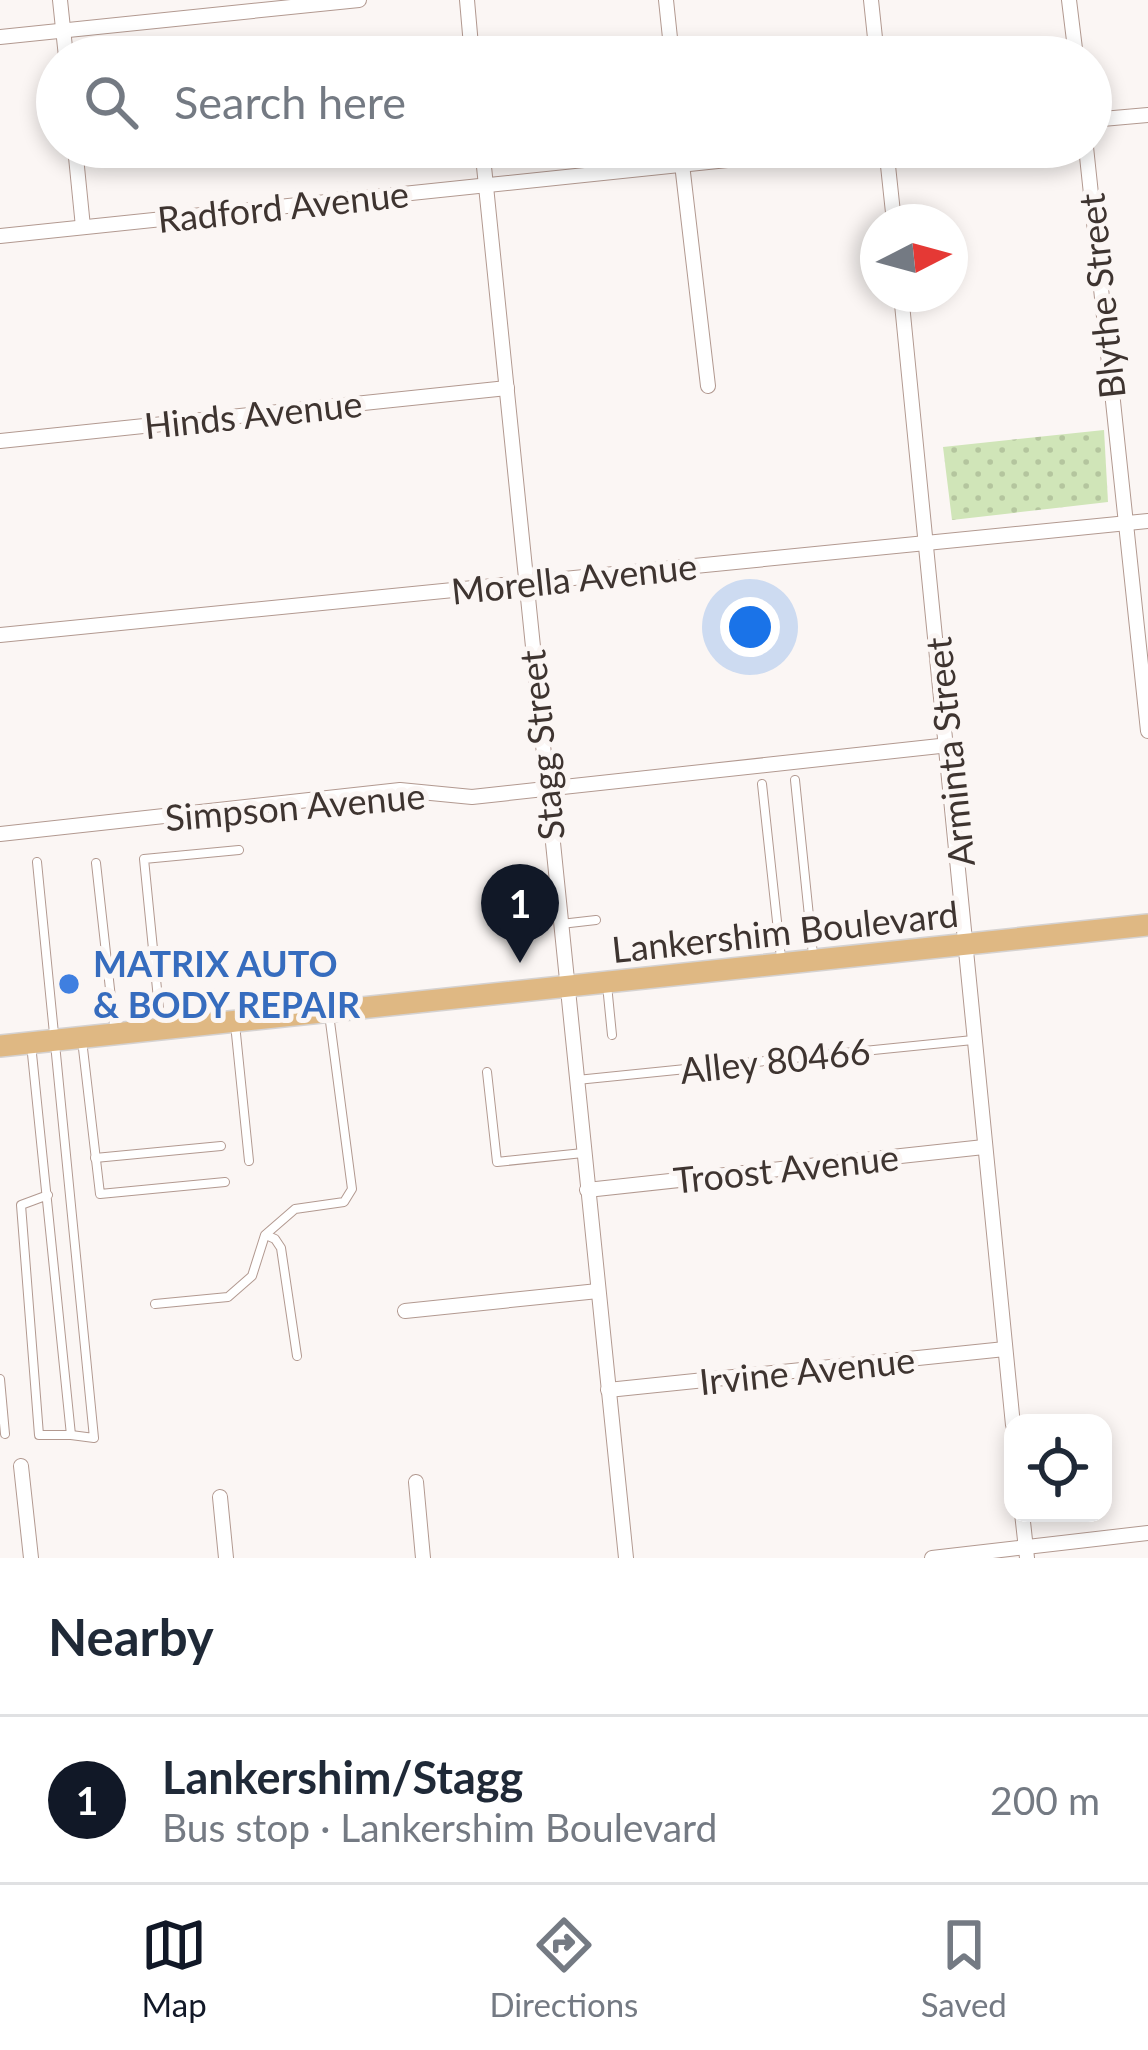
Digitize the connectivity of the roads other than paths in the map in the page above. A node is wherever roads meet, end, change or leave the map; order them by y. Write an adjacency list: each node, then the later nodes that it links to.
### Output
1 (60, 0): 7 (street)
2 (358, 0): 7 (street)
3 (467, 0): 9 (street)
4 (666, 0): 10 (street)
5 (872, 0): 11 (street)
6 (1070, 0): 12 (street)
7 (64, 30): 8 (street); 13 (street)
8 (64, 36)
9 (470, 36)
10 (670, 36)
11 (875, 36)
12 (1074, 36)
13 (0, 37)
14 (1148, 115): 15 (street)
15 (1112, 119)
16 (77, 168): 24 (street)
17 (484, 168): 22 (street, Stagg Street)
18 (654, 168): 22 (street, Radford Avenue)
19 (682, 168): 27 (street)
20 (888, 168): 23 (street)
21 (1088, 168): 31 (street, Blythe Street)
22 (486, 186): 24 (street, Radford Avenue); 28 (street, Stagg Street)
23 (892, 204)
24 (83, 227): 25 (street, Radford Avenue)
25 (0, 236)
26 (903, 312): 32 (street, Arminta Street)
27 (708, 386)
28 (507, 388): 29 (street, Hinds Avenue); 33 (street, Stagg Street)
29 (0, 441)
30 (1148, 521): 31 (street, Morella Avenue)
31 (1125, 523): 32 (street, Morella Avenue); 35 (street, Blythe Street)
32 (928, 544): 33 (street, Morella Avenue); 36 (street, Arminta Street)
33 (524, 582): 34 (street, Morella Avenue); 39 (street, Stagg Street)
34 (0, 635)
35 (1148, 731)
36 (949, 745): 39 (street, Simpson Avenue); 47 (street, Arminta Street)
37 (795, 780): 48 (lane)
38 (762, 784): 49 (lane)
39 (545, 788): 40 (street, Simpson Avenue); 45 (street, Stagg Street)
40 (0, 833)
41 (239, 850): 54 (lane)
42 (37, 862): 58 (lane)
43 (96, 862): 55 (lane)
44 (596, 920): 45 (lane)
45 (560, 924): 51 (street, Stagg Street)
46 (1148, 925): 47 (main road, Lankershim Boulevard)
47 (968, 944): 48 (main road, Lankershim Boulevard); 59 (street, Arminta Street)
48 (814, 962): 49 (main road, Lankershim Boulevard)
49 (782, 965): 50 (main road, Lankershim Boulevard)
50 (607, 983): 51 (main road, Lankershim Boulevard); 56 (lane)
51 (566, 988): 52 (main road, Lankershim Boulevard); 63 (street, Stagg Street)
52 (329, 1013): 53 (main road, Lankershim Boulevard); 72 (lane)
53 (235, 1022): 54 (main road, Lankershim Boulevard); 68 (lane)
54 (161, 1030): 55 (main road, Lankershim Boulevard)
55 (115, 1035): 57 (main road, Lankershim Boulevard)
56 (613, 1035)
57 (82, 1039): 58 (main road, Lankershim Boulevard); 67 (lane)
58 (55, 1040): 60 (main road, Lankershim Boulevard); 82 (lane)
59 (973, 1040): 63 (lane, Alley 80466); 65 (street, Arminta Street)
60 (31, 1042): 61 (main road, Lankershim Boulevard); 71 (lane)
61 (0, 1046)
62 (487, 1072): 66 (lane)
63 (576, 1080): 66 (street, Stagg Street)
64 (221, 1146): 67 (lane)
65 (984, 1147): 70 (street, Troost Avenue); 76 (street, Arminta Street)
66 (584, 1153): 70 (street, Stagg Street)
67 (95, 1158): 69 (lane)
68 (249, 1161)
69 (225, 1182)
70 (587, 1190): 73 (street, Stagg Street)
71 (48, 1195): 82 (lane); 82 (lane)
72 (265, 1235): 74 (lane); 77 (lane)
73 (598, 1291): 75 (street); 79 (street, Stagg Street)
74 (155, 1304)
75 (405, 1311)
76 (1005, 1349): 79 (street, Irvine Avenue); 80 (street, Arminta Street)
77 (297, 1357)
78 (0, 1379): 81 (lane)
79 (608, 1390): 92 (street, Stagg Street)
80 (1012, 1414)
81 (5, 1434)
82 (71, 1436)
83 (21, 1466): 89 (street)
84 (416, 1482): 91 (street)
85 (220, 1496): 90 (street)
86 (1023, 1522): 88 (street)
87 (1148, 1533): 88 (street)
88 (1026, 1553): 93 (street)
89 (31, 1558)
90 (226, 1558)
91 (423, 1558)
92 (626, 1558)
93 (932, 1558)

